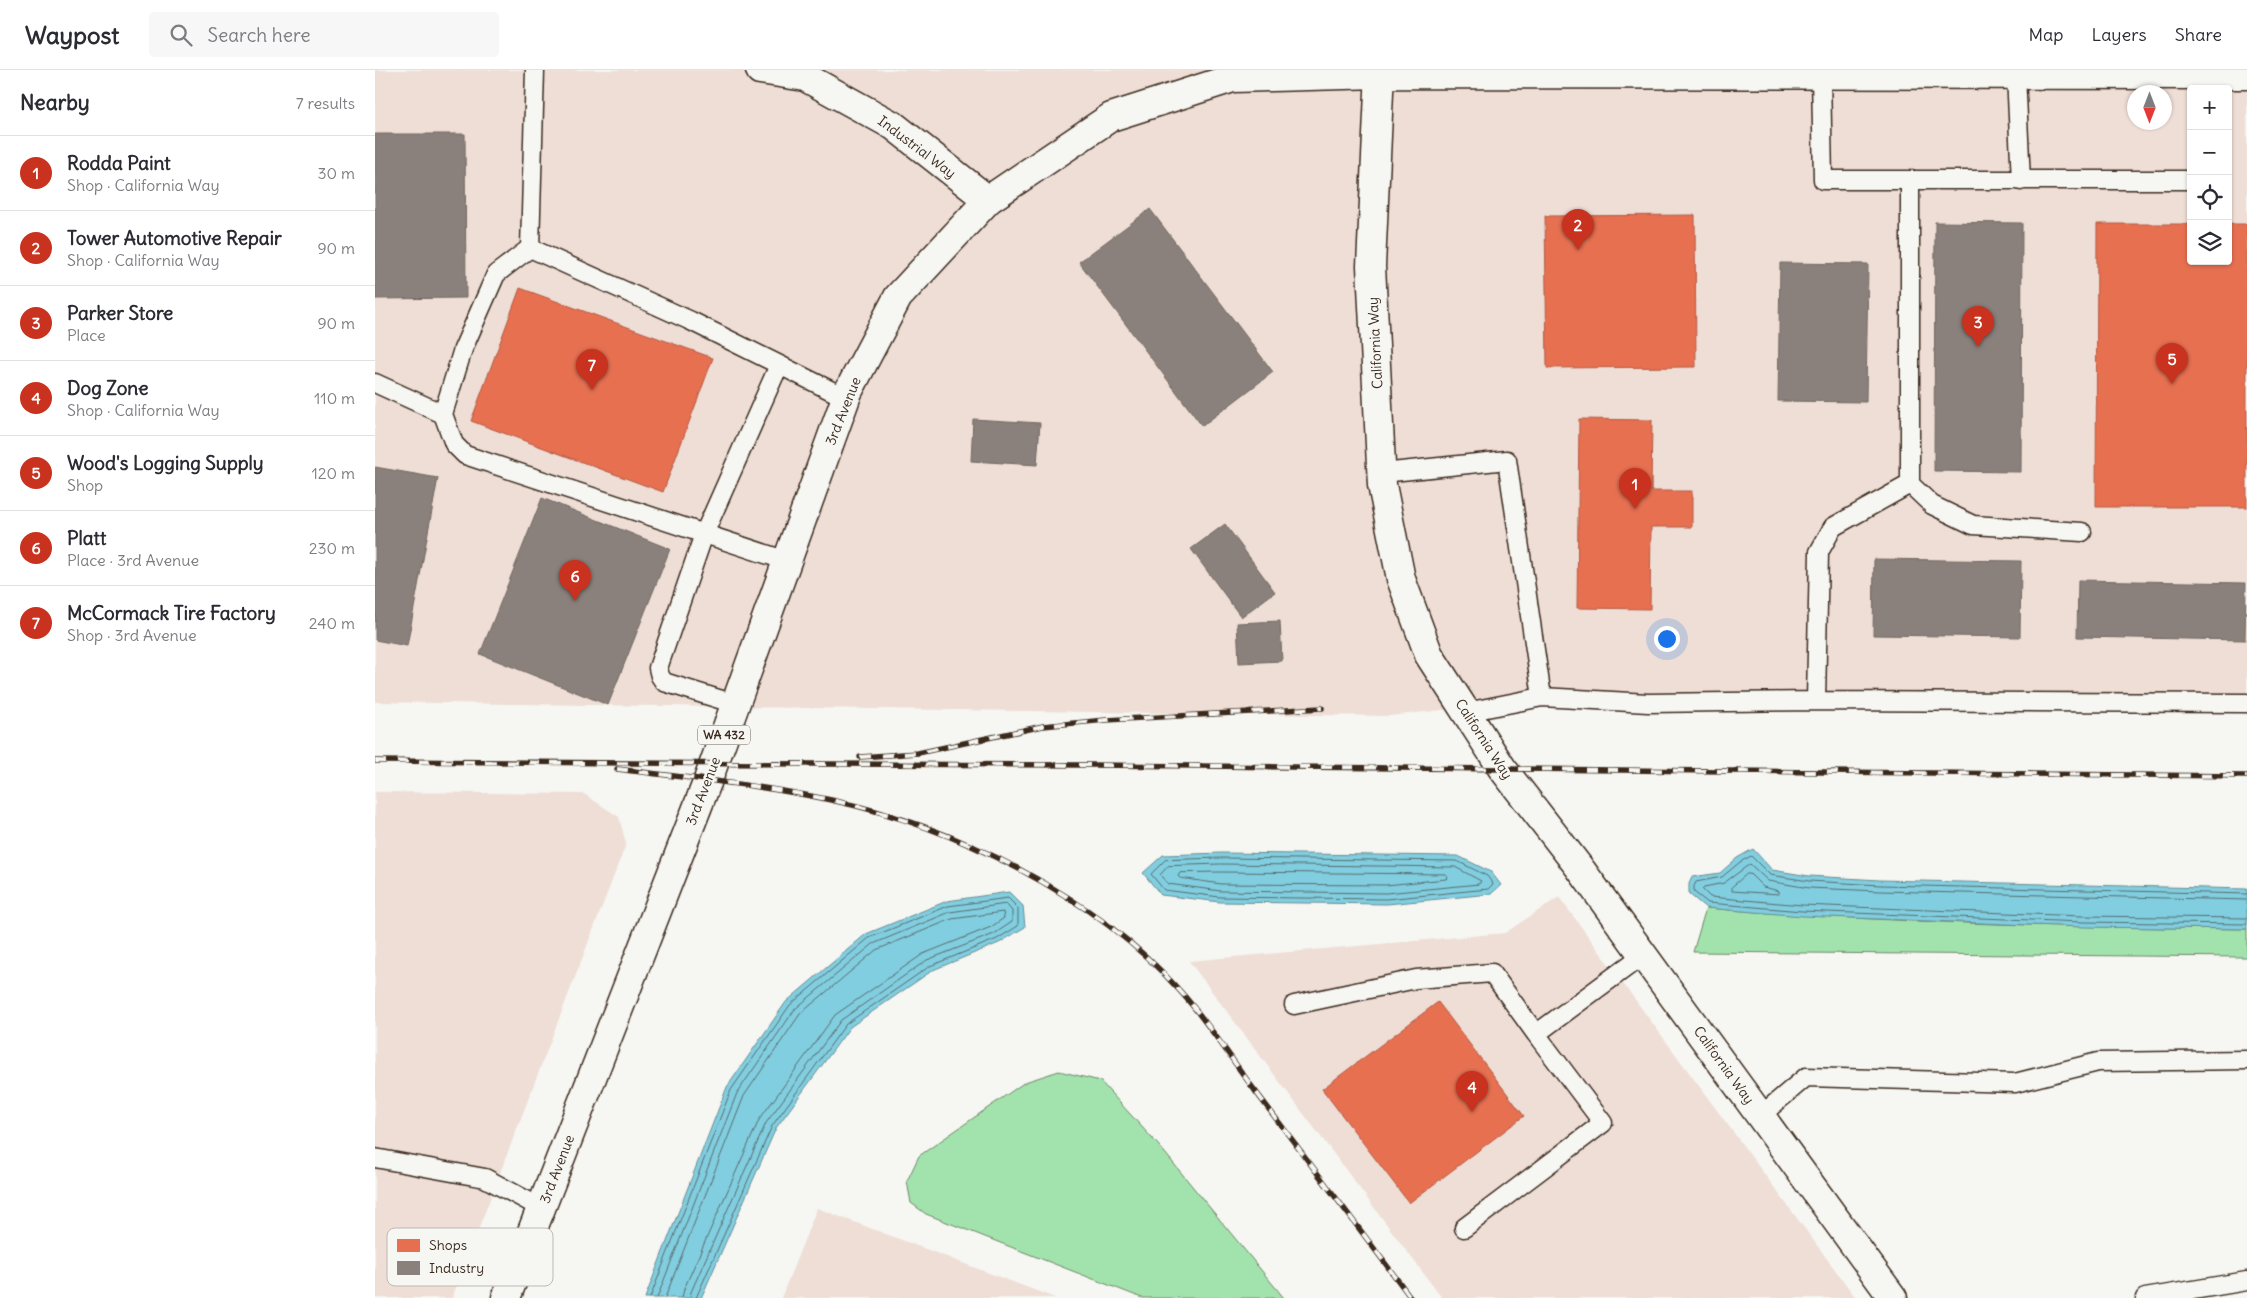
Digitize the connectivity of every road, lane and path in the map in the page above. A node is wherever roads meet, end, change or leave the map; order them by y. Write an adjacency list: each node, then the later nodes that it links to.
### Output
1 (535, 70): 14 (lane)
2 (760, 70): 13 (main road, Industrial Way)
3 (1380, 72): 4 (main road, WA 432); 13 (main road, WA 432); 19 (main road, California Way)
4 (1543, 72): 5 (main road, WA 432)
5 (1726, 72): 7 (main road, WA 432)
6 (2148, 72): 8 (main road, WA 432); 9 (main road, WA 432)
7 (1821, 74): 8 (main road, WA 432); 11 (lane)
8 (2015, 75): 12 (lane)
9 (2231, 79)
10 (2187, 180): 12 (lane)
11 (1910, 181): 12 (lane); 20 (lane)
12 (2021, 181)
13 (987, 200): 17 (main road, 3rd Avenue / WA 432)
14 (531, 248): 15 (lane); 18 (lane)
15 (779, 365): 17 (lane); 22 (lane)
16 (375, 383): 18 (lane)
17 (846, 398): 23 (main road, 3rd Avenue / WA 432)
18 (443, 414): 22 (lane)
19 (1382, 473): 24 (lane); 28 (main road, California Way)
20 (1910, 484): 21 (lane); 25 (lane)
21 (2082, 532)
22 (704, 534): 23 (lane); 27 (lane)
23 (787, 561): 27 (main road, 3rd Avenue / WA 432)
24 (1542, 697): 25 (lane); 28 (lane)
25 (1816, 701): 26 (lane)
26 (2247, 703)
27 (735, 704): 35 (main road, 3rd Avenue / WA 432)
28 (1466, 712): 29 (main road, California Way)
29 (1643, 955): 31 (lane); 33 (main road, California Way)
30 (1294, 1005): 31 (lane)
31 (1536, 1034): 37 (lane)
32 (2247, 1060): 33 (lane)
33 (1760, 1116): 41 (main road, California Way)
34 (375, 1158): 35 (lane)
35 (541, 1208): 36 (main road, 3rd Avenue / WA 432)
36 (533, 1228)
37 (1464, 1228)
38 (2247, 1281): 42 (lane)
39 (512, 1286): 40 (main road, 3rd Avenue / WA 432)
40 (507, 1298)
41 (1893, 1298)
42 (2145, 1298)

